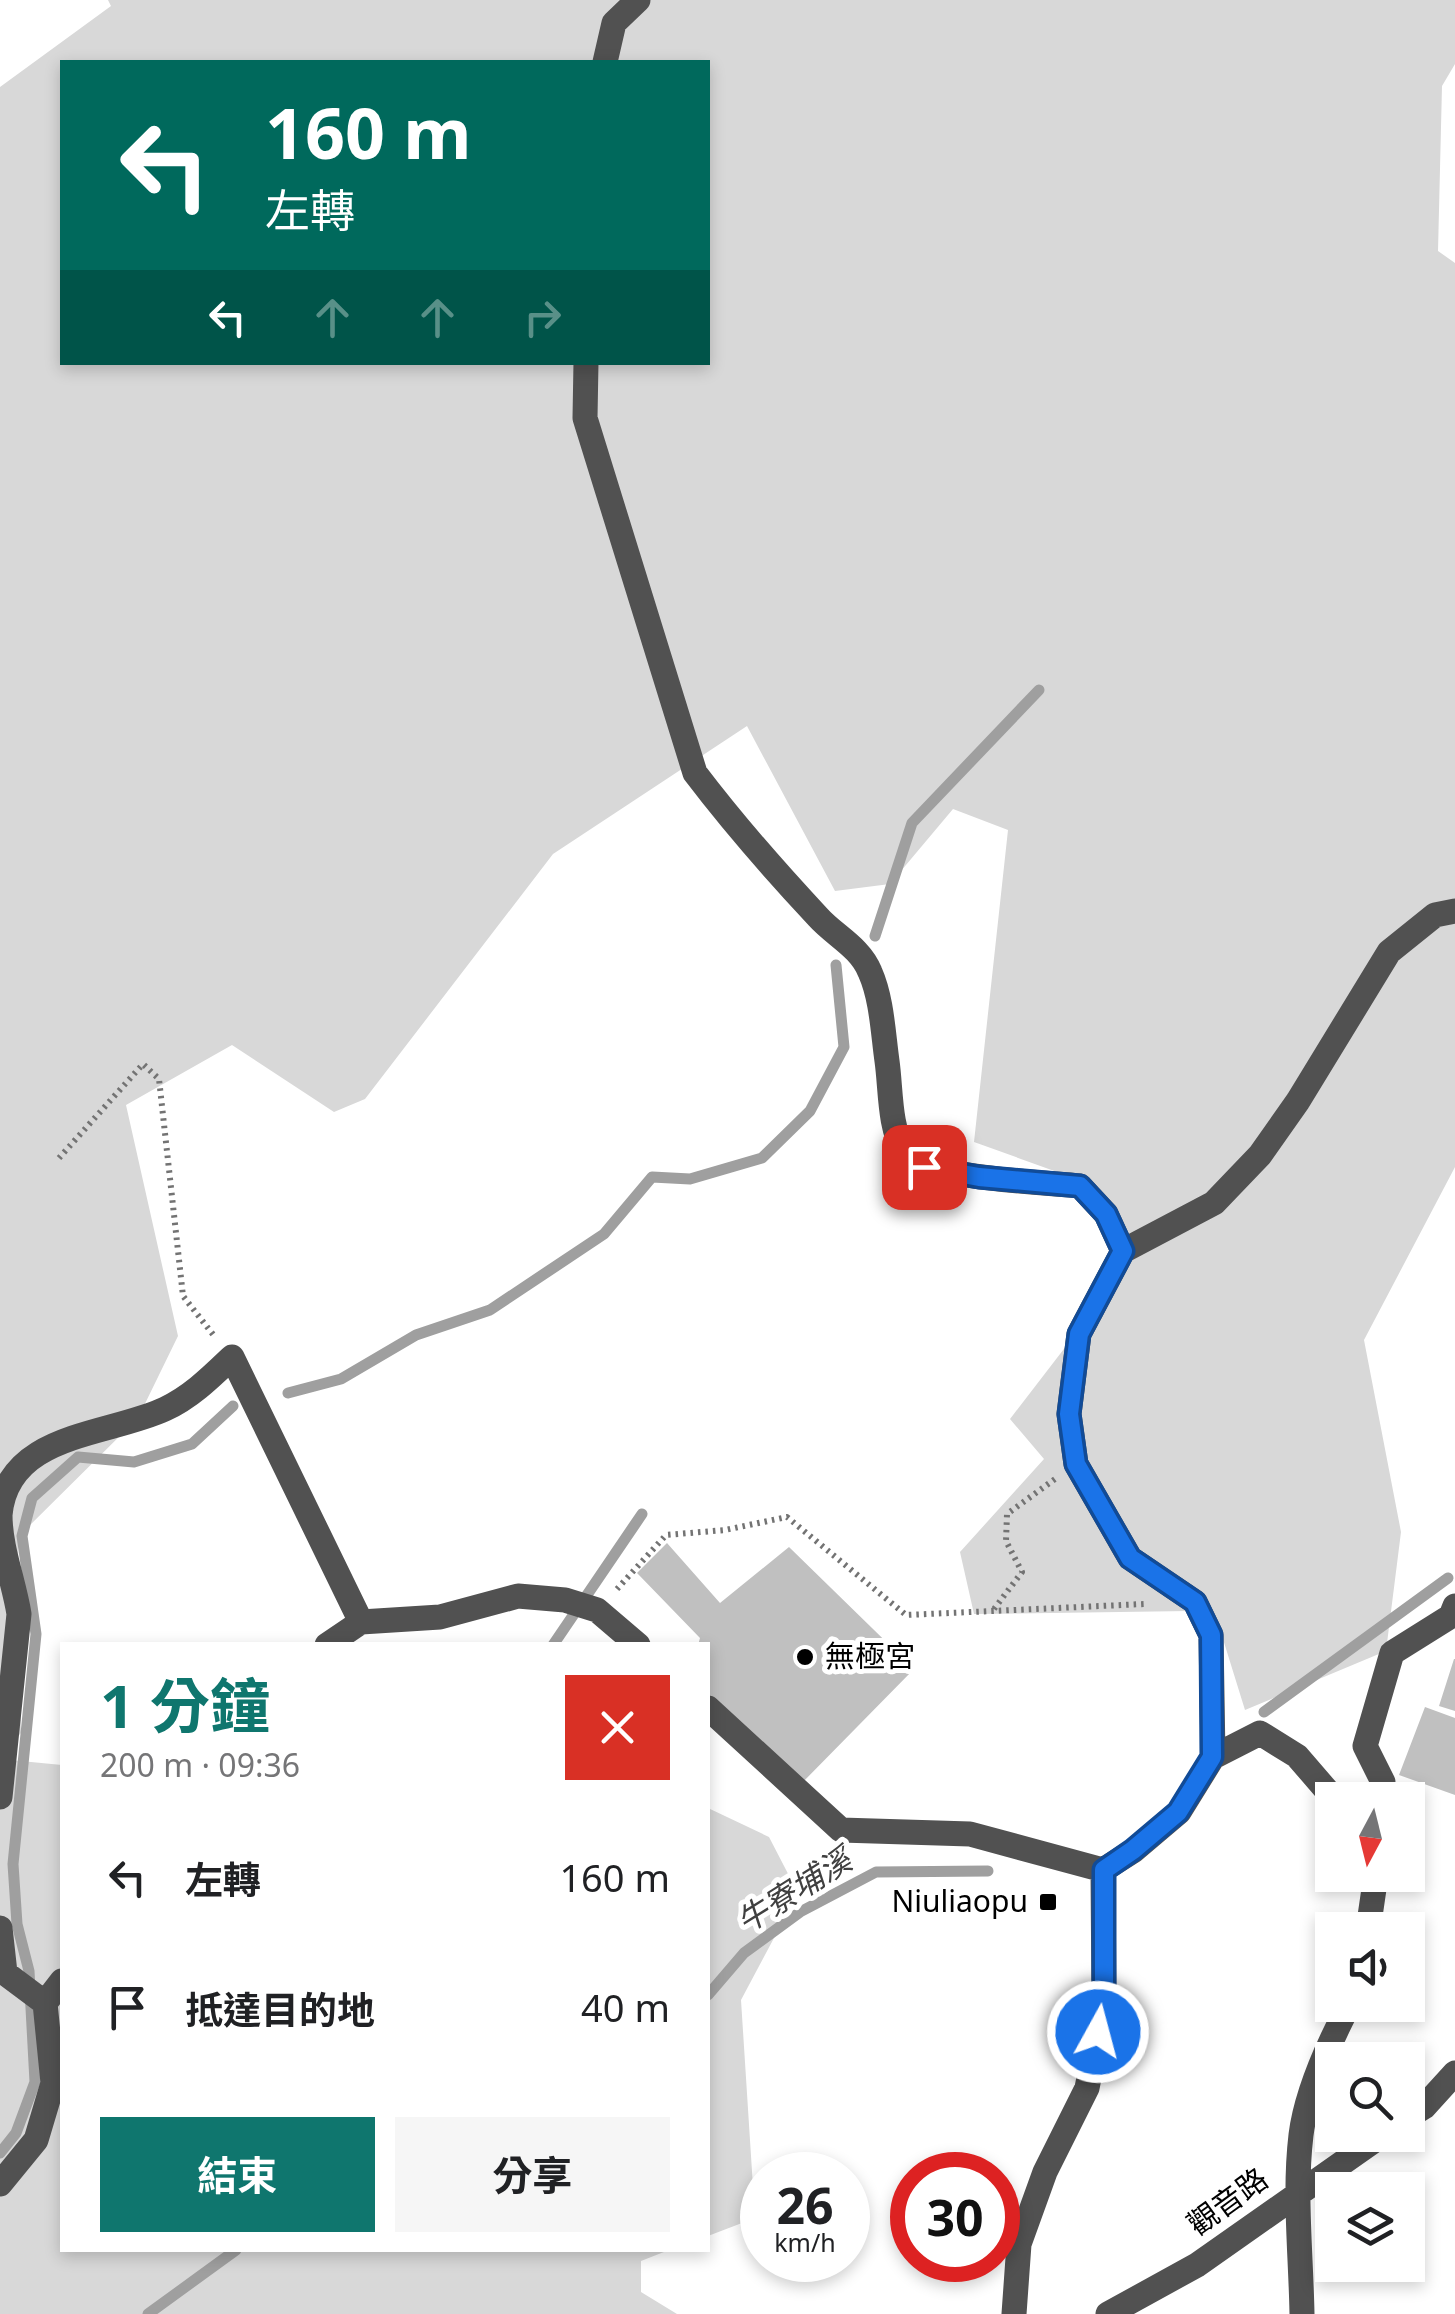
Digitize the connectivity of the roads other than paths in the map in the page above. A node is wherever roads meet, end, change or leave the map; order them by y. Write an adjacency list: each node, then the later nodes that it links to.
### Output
1 (638, 0): 2 (street)
2 (605, 60)
3 (586, 365): 5 (street)
4 (1455, 911): 5 (street)
5 (1123, 1251): 11 (street)
6 (1455, 1606): 13 (street)
7 (362, 1622): 8 (street); 9 (street); 14 (street)
8 (332, 1642)
9 (634, 1642)
10 (710, 1710): 15 (street)
11 (1212, 1757): 12 (street); 15 (street)
12 (1319, 1782)
13 (1383, 1782)
14 (0, 1796)
15 (1104, 1870): 25 (street)
16 (0, 1928): 18 (street)
17 (60, 1984): 18 (street)
18 (45, 2003): 23 (street)
19 (1340, 2022): 24 (street)
20 (1455, 2074): 21 (street)
21 (1425, 2105)
22 (1357, 2152): 24 (street, 觀音路)
23 (0, 2184)
24 (1298, 2192): 26 (street, 觀音路); 27 (street)
25 (1014, 2314)
26 (1108, 2314)
27 (1302, 2314)

